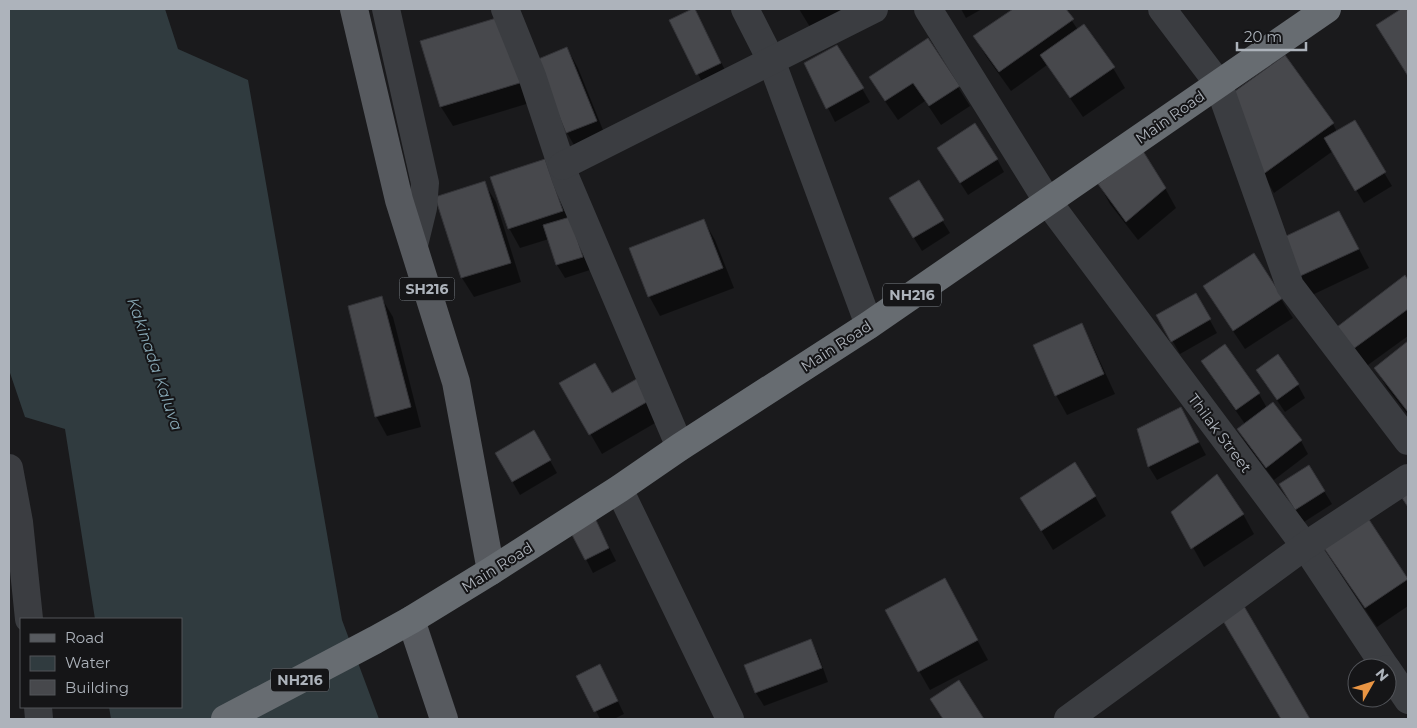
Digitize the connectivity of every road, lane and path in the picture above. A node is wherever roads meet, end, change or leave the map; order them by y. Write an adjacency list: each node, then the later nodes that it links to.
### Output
1 (354, 9): 13 (main road, SH216)
2 (386, 9): 13 (street)
3 (505, 9): 11 (street)
4 (745, 9): 9 (street)
5 (874, 9): 9 (street)
6 (928, 9): 12 (street, Thilak Street)
7 (1162, 9): 10 (street)
8 (1327, 9): 10 (highway, Main Road / NH216)
9 (771, 60): 11 (street); 14 (street)
10 (1218, 83): 12 (highway, Main Road / NH216); 15 (street)
11 (562, 166): 16 (street)
12 (1048, 202): 14 (highway, Main Road / NH216); 20 (street, Thilak Street)
13 (414, 246): 21 (main road, SH216)
14 (869, 325): 16 (highway, Main Road / NH216)
15 (1408, 440)
16 (680, 447): 19 (highway, Main Road / NH216)
17 (9, 473): 22 (street)
18 (1408, 478): 20 (street)
19 (619, 490): 21 (highway, Main Road / NH216); 29 (street)
20 (1305, 546): 24 (street, Thilak Street); 30 (street)
21 (491, 571): 23 (highway, Main Road / NH216)
22 (29, 618)
23 (411, 620): 27 (highway, NH216); 28 (main road)
24 (1380, 658)
25 (1397, 683): 26 (street, Thilak Street)
26 (1408, 700)
27 (225, 719)
28 (444, 719)
29 (730, 719)
30 (1068, 719)

